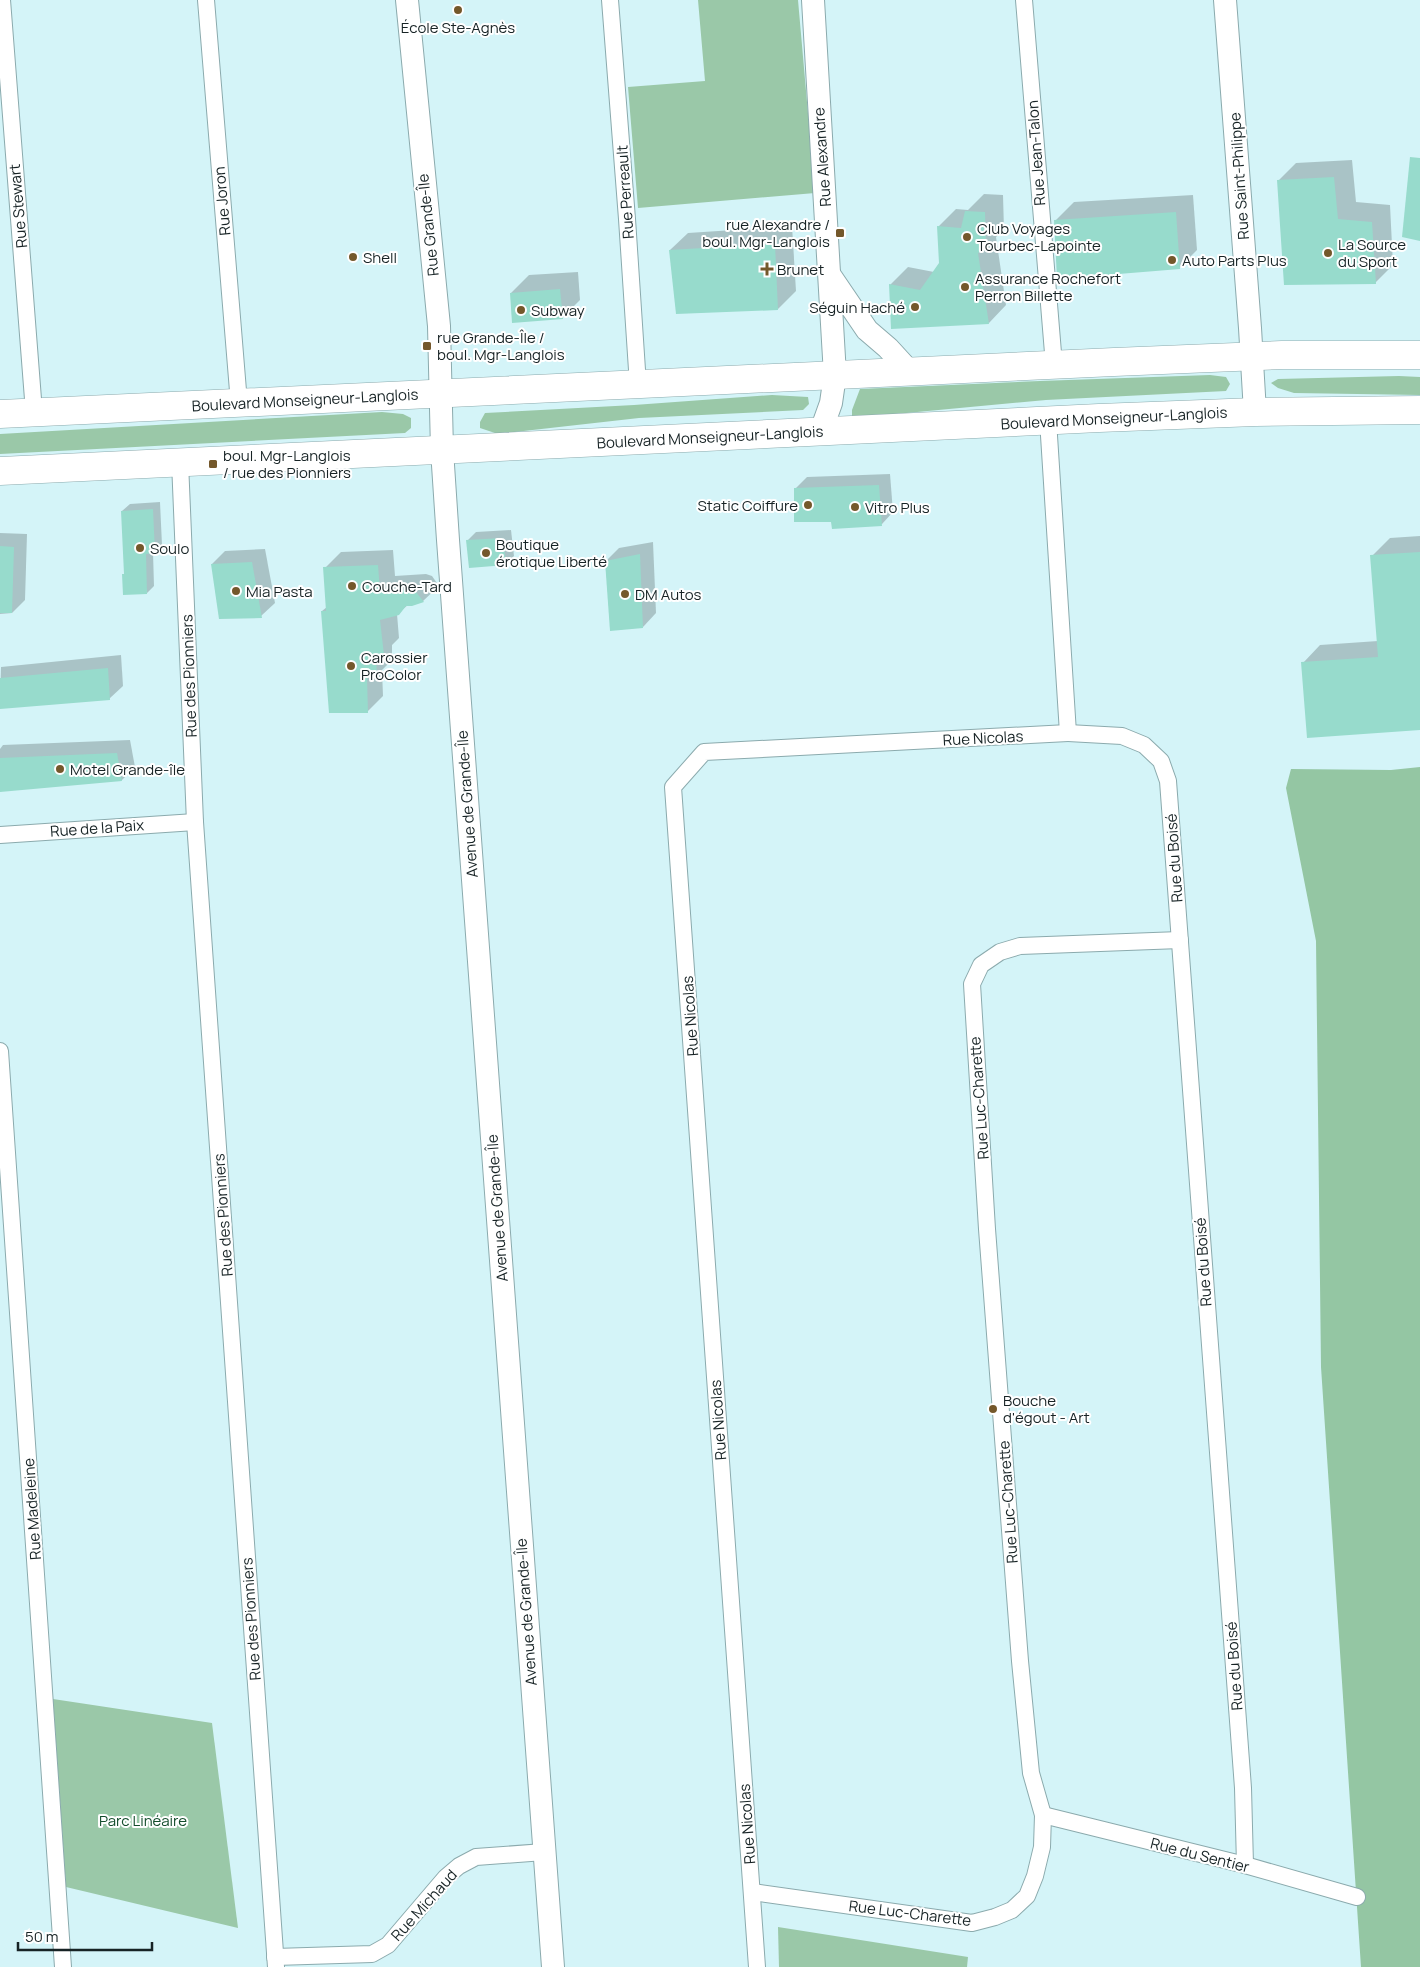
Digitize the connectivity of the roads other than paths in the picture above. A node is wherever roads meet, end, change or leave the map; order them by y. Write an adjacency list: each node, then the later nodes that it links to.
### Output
1 (2, 0): 18 (street, Rue Stewart)
2 (206, 0): 16 (street, Rue Joron)
3 (407, 0): 15 (street, Rue Grande-Île)
4 (610, 0): 14 (street, Rue Perreault)
5 (812, 0): 8 (street, Rue Alexandre)
6 (1024, 0): 11 (street, Rue Jean-Talon)
7 (1225, 0): 10 (street, Rue Saint-Philippe)
8 (831, 277): 12 (street); 13 (street, Rue Alexandre)
9 (1420, 355): 10 (highway, Boulevard Monseigneur-Langlois)
10 (1252, 357): 11 (highway, Boulevard Monseigneur-Langlois); 19 (street, Rue Saint-Philippe)
11 (1054, 365): 12 (highway, Boulevard Monseigneur-Langlois)
12 (910, 372): 13 (highway, Boulevard Monseigneur-Langlois)
13 (835, 376): 14 (highway, Boulevard Monseigneur-Langlois); 22 (street, Rue Alexandre)
14 (638, 385): 15 (highway, Boulevard Monseigneur-Langlois)
15 (442, 393): 16 (highway, Boulevard Monseigneur-Langlois); 23 (street, Rue Grande-Île)
16 (239, 403): 18 (highway, Boulevard Monseigneur-Langlois)
17 (1420, 410): 19 (highway, Boulevard Monseigneur-Langlois)
18 (34, 412): 20 (highway, Boulevard Monseigneur-Langlois)
19 (1255, 412): 21 (highway, Boulevard Monseigneur-Langlois)
20 (0, 414)
21 (1048, 420): 22 (highway, Boulevard Monseigneur-Langlois); 26 (street)
22 (821, 431): 23 (highway, Boulevard Monseigneur-Langlois)
23 (442, 450): 24 (highway, Boulevard Monseigneur-Langlois); 32 (street, Avenue de Grande-Île)
24 (180, 462): 25 (highway, Boulevard Monseigneur-Langlois); 27 (street, Rue des Pionniers)
25 (0, 471)
26 (1068, 733): 29 (street, Rue du Boisé); 34 (street, Rue Nicolas)
27 (195, 822): 28 (street, Rue de la Paix); 36 (street, Rue des Pionniers)
28 (0, 834)
29 (1180, 940): 31 (street, Rue Luc-Charette); 33 (street, Rue du Boisé)
30 (0, 1051): 37 (street, Rue Madeleine)
31 (1043, 1815): 33 (street, Rue du Sentier); 34 (street, Rue Luc-Charette)
32 (544, 1852): 36 (street, Rue Michaud); 38 (street, Avenue de Grande-Île)
33 (1245, 1865): 35 (street, Rue du Sentier)
34 (752, 1892): 39 (street, Rue Nicolas)
35 (1357, 1897)
36 (275, 1962)
37 (63, 1967)
38 (552, 1967)
39 (757, 1967)

